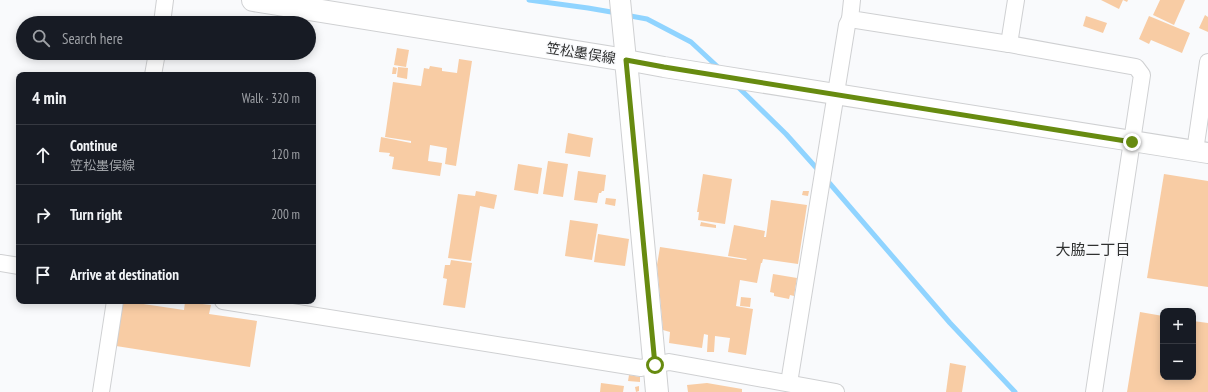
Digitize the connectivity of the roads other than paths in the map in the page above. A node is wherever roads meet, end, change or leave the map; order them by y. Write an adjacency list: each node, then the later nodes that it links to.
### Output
1 (166, 0): 6 (street)
2 (253, 0): 10 (main road, 笠松墨俣線)
3 (620, 0): 10 (street)
4 (852, 0): 7 (street)
5 (1016, 0): 8 (street)
6 (163, 16)
7 (850, 19): 8 (street); 13 (street)
8 (1009, 44): 14 (street)
9 (156, 60): 12 (street)
10 (626, 60): 13 (street); 20 (main road, 笠松墨俣線)
11 (1208, 62): 15 (street)
12 (154, 72)
13 (835, 95): 14 (street); 21 (street)
14 (1132, 142): 15 (street); 25 (street)
15 (1201, 152)
16 (0, 262): 17 (street)
17 (16, 265)
18 (115, 304): 22 (street)
19 (242, 304): 20 (street)
20 (655, 365): 21 (street); 23 (main road, 笠松墨俣線)
21 (789, 384): 24 (street)
22 (101, 392)
23 (657, 392)
24 (836, 392)
25 (1094, 392)

